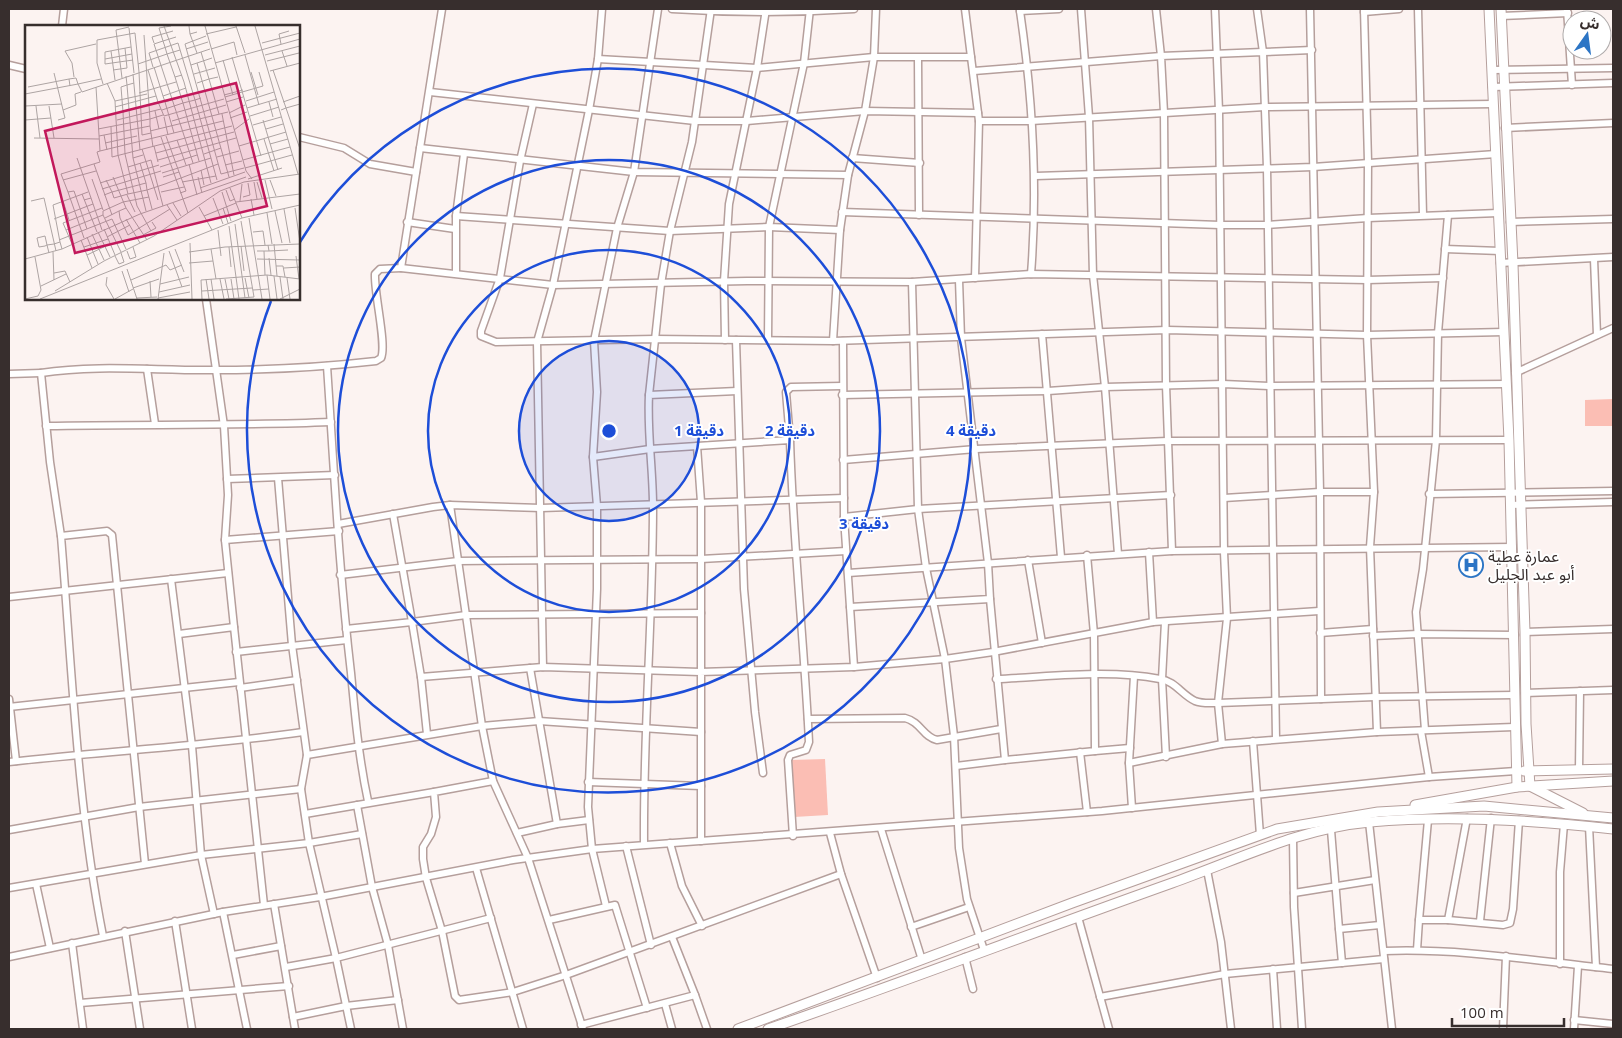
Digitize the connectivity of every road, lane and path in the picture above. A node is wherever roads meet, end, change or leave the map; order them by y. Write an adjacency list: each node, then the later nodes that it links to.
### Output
1 (64, 9): 25 (street)
2 (442, 9): 52 (street)
3 (602, 9): 33 (street)
4 (658, 9): 35 (street)
5 (672, 9): 18 (street)
6 (854, 9): 20 (street)
7 (876, 9): 30 (street)
8 (964, 9): 31 (street)
9 (1059, 9): 21 (street)
10 (1081, 9): 36 (street)
11 (1156, 9): 29 (street)
12 (1215, 9): 28 (street)
13 (1257, 9): 27 (street)
14 (1310, 9): 26 (street)
15 (1399, 9): 22 (street)
16 (1418, 9): 55 (street)
17 (1489, 9): 46 (main road)
18 (711, 10): 19 (street); 39 (street)
19 (766, 10): 20 (street); 42 (street)
20 (810, 10): 37 (street)
21 (1020, 10): 40 (street)
22 (1364, 10): 58 (street)
23 (1562, 11): 24 (street)
24 (1501, 12): 45 (main road)
25 (62, 25)
26 (1312, 50): 27 (street); 56 (street)
27 (1263, 52): 28 (street); 57 (street)
28 (1217, 54): 29 (street); 60 (street)
29 (1161, 56): 36 (street); 64 (street)
30 (874, 57): 32 (street); 37 (street); 61 (street)
31 (972, 57): 32 (street); 47 (street)
32 (918, 58): 62 (street)
33 (598, 59): 35 (street); 59 (street)
34 (1571, 60): 41 (street)
35 (652, 62): 39 (street); 65 (street)
36 (1084, 62): 40 (street); 67 (street)
37 (804, 64): 42 (street); 66 (street)
38 (9, 65): 44 (street)
39 (703, 66): 42 (street); 68 (street)
40 (1028, 67): 47 (street); 71 (street)
41 (1571, 67): 43 (street); 45 (street); 49 (street)
42 (757, 68): 69 (street)
43 (1613, 68)
44 (25, 69)
45 (1504, 69): 46 (street); 51 (main road)
46 (1492, 70): 50 (main road)
47 (974, 71): 63 (street)
48 (1613, 83): 49 (street)
49 (1572, 85): 51 (street)
50 (1492, 87): 51 (street); 54 (main road)
51 (1504, 87): 73 (main road)
52 (430, 92): 53 (street); 75 (street)
53 (533, 104): 59 (street); 80 (street)
54 (1493, 104): 55 (street); 77 (main road)
55 (1421, 105): 58 (street); 79 (street)
56 (1312, 106): 57 (street); 58 (street); 84 (street)
57 (1265, 107): 60 (street); 85 (street)
58 (1367, 107): 81 (street)
59 (589, 110): 65 (street); 83 (street)
60 (1220, 110): 64 (street); 86 (street)
61 (865, 111): 62 (street); 66 (street); 78 (street)
62 (919, 112): 63 (street); 82 (street)
63 (978, 113): 70 (street)
64 (1164, 113): 67 (street); 89 (street)
65 (644, 117): 68 (street); 88 (street)
66 (791, 117): 69 (street); 92 (street)
67 (1089, 117): 71 (street); 94 (street)
68 (695, 121): 69 (street); 90 (street)
69 (747, 121): 91 (street)
70 (979, 121): 71 (street); 102 (street)
71 (1031, 122): 95 (street)
72 (1613, 123): 73 (street)
73 (1505, 128): 110 (main road)
74 (300, 137): 87 (street)
75 (420, 148): 76 (street); 87 (street)
76 (464, 154): 80 (street); 101 (street)
77 (1496, 154): 79 (street); 97 (main road)
78 (852, 158): 82 (street); 93 (street)
79 (1422, 160): 81 (street); 99 (street)
80 (520, 161): 83 (street); 106 (street)
81 (1368, 162): 84 (street); 103 (street)
82 (920, 163): 98 (street)
83 (577, 165): 88 (street); 111 (street)
84 (1313, 167): 85 (street); 109 (street)
85 (1267, 168): 86 (street); 114 (street)
86 (1219, 171): 89 (street); 113 (street)
87 (416, 172): 108 (street)
88 (634, 172): 90 (street); 116 (street)
89 (1164, 172): 94 (street); 112 (street)
90 (684, 173): 91 (street); 120 (street)
91 (734, 175): 92 (street); 118 (street)
92 (779, 175): 93 (street); 115 (street)
93 (848, 175): 96 (street)
94 (1091, 175): 95 (street); 107 (street)
95 (1036, 176): 104 (street)
96 (842, 212): 98 (street); 119 (street)
97 (1498, 213): 100 (street); 122 (main road)
98 (919, 215): 102 (street)
99 (1423, 215): 100 (street); 103 (street)
100 (1448, 215): 121 (street)
101 (456, 216): 106 (street); 117 (street)
102 (976, 217): 104 (street); 132 (street)
103 (1368, 218): 109 (street); 139 (street)
104 (1035, 219): 107 (street); 129 (street)
105 (1613, 219): 110 (street)
106 (509, 220): 111 (street); 131 (street)
107 (1092, 221): 112 (street); 130 (street)
108 (408, 222): 117 (street); 127 (street)
109 (1314, 222): 114 (street); 137 (street)
110 (1510, 222): 126 (main road)
111 (564, 224): 116 (street); 144 (street)
112 (1166, 224): 113 (street); 133 (street)
113 (1220, 225): 114 (street); 135 (street)
114 (1267, 225): 136 (street)
115 (769, 227): 118 (street); 119 (street); 141 (street)
116 (617, 228): 120 (street); 146 (street)
117 (455, 229): 128 (street)
118 (726, 229): 120 (street); 140 (street)
119 (840, 230): 142 (street)
120 (670, 231): 145 (street)
121 (1445, 249): 122 (street); 134 (street)
122 (1500, 251): 125 (main road)
123 (1613, 257): 124 (street)
124 (1594, 259): 126 (street); 158 (street)
125 (1500, 263): 126 (street); 153 (main road)
126 (1513, 264): 173 (main road)
127 (401, 268): 128 (street); 169 (street)
128 (456, 272): 131 (street)
129 (1031, 274): 130 (street); 132 (street)
130 (1093, 275): 133 (street); 150 (street)
131 (500, 278): 144 (street); 168 (street)
132 (975, 278): 138 (street)
133 (1166, 278): 135 (street); 149 (street)
134 (1442, 278): 139 (street); 155 (street)
135 (1222, 279): 136 (street); 151 (street)
136 (1268, 279): 137 (street); 152 (street)
137 (1315, 279): 139 (street); 154 (street)
138 (959, 280): 143 (street); 159 (street)
139 (1367, 280): 157 (street)
140 (724, 281): 141 (street); 145 (street); 162 (street)
141 (769, 281): 142 (street); 164 (street)
142 (837, 281): 143 (street); 167 (street)
143 (912, 282): 161 (street)
144 (553, 284): 146 (street); 168 (street)
145 (661, 284): 146 (street); 160 (street)
146 (605, 285): 166 (street)
147 (206, 300): 171 (street)
148 (1613, 328): 158 (street)
149 (1167, 330): 150 (street); 151 (street); 180 (street)
150 (1099, 332): 156 (street); 183 (street)
151 (1222, 332): 152 (street); 175 (street)
152 (1268, 332): 154 (street); 181 (street)
153 (1504, 332): 155 (street); 177 (main road)
154 (1315, 333): 157 (street); 176 (street)
155 (1438, 333): 157 (street); 182 (street)
156 (1042, 334): 159 (street); 185 (street)
157 (1367, 335): 178 (street)
158 (1597, 335): 173 (street)
159 (961, 338): 161 (street); 186 (street)
160 (655, 339): 162 (street); 166 (street); 188 (street)
161 (912, 339): 165 (street); 187 (street)
162 (725, 340): 163 (street)
163 (736, 340): 164 (street); 184 (street)
164 (768, 340): 167 (street)
165 (843, 340): 167 (street); 179 (street)
166 (594, 341): 168 (street); 209 (street)
167 (833, 341)
168 (537, 342): 236 (street)
169 (327, 366): 171 (street); 190 (street)
170 (147, 368): 171 (street); 172 (street); 191 (street)
171 (215, 370): 193 (street)
172 (41, 373): 174 (street); 192 (street)
173 (1515, 373): 220 (main road)
174 (9, 374)
175 (1223, 384): 180 (street); 181 (street); 196 (street)
176 (1316, 384): 178 (street); 181 (street); 198 (street)
177 (1507, 384): 182 (street); 200 (main road)
178 (1370, 385): 182 (street); 194 (street)
179 (842, 386): 189 (street); 195 (street)
180 (1166, 386): 183 (street); 201 (street)
181 (1269, 386): 197 (street)
182 (1436, 386): 199 (street)
183 (1105, 387): 185 (street); 202 (street)
184 (737, 391): 188 (street); 203 (street)
185 (1048, 391): 186 (street); 205 (street)
186 (969, 392): 187 (street); 207 (street)
187 (915, 394): 189 (street); 208 (street)
188 (649, 395): 206 (street)
189 (842, 396): 210 (street)
190 (331, 422): 193 (street); 211 (street)
191 (155, 424): 192 (street); 193 (street)
192 (46, 426): 242 (street)
193 (224, 426): 213 (street)
194 (1372, 438): 198 (street); 199 (street); 216 (street)
195 (790, 440): 203 (street); 225 (street)
196 (1225, 440): 197 (street); 201 (street); 224 (street)
197 (1270, 440): 198 (street); 217 (street)
198 (1318, 440): 215 (street)
199 (1436, 440): 200 (street); 218 (street)
200 (1509, 440): 219 (main road)
201 (1167, 441): 202 (street); 221 (street)
202 (1108, 443): 205 (street); 223 (street)
203 (740, 444): 204 (street); 226 (street)
204 (697, 446): 206 (street); 227 (street)
205 (1053, 447): 207 (street); 228 (street)
206 (650, 449): 209 (street); 230 (street)
207 (976, 450): 208 (street); 235 (street)
208 (918, 455): 210 (street); 237 (street)
209 (593, 457): 234 (street)
210 (842, 460): 222 (street)
211 (335, 475): 212 (street); 240 (street)
212 (278, 478): 213 (street); 241 (street)
213 (227, 479): 243 (street)
214 (1613, 491): 220 (street)
215 (1320, 492): 216 (street); 217 (street); 247 (street)
216 (1374, 492): 244 (street)
217 (1272, 494): 224 (street); 248 (street)
218 (1429, 494): 219 (street); 246 (street)
219 (1511, 494): 220 (street); 231 (main road)
220 (1520, 494): 232 (main road)
221 (1170, 495): 223 (street); 250 (street)
222 (844, 498): 225 (street); 239 (street)
223 (1112, 498): 228 (street); 253 (street)
224 (1224, 498): 252 (street)
225 (792, 500): 226 (street); 254 (street)
226 (741, 501): 227 (street); 255 (street)
227 (701, 502): 230 (street); 261 (street)
228 (1057, 502): 235 (street); 257 (street)
229 (1613, 502): 232 (street)
230 (653, 505): 234 (street); 260 (street)
231 (1511, 505): 232 (street); 245 (main road)
232 (1521, 505): 291 (main road)
233 (450, 506): 236 (street); 238 (street); 263 (street)
234 (597, 506): 236 (street); 258 (street)
235 (982, 506): 237 (street); 264 (street)
236 (541, 508): 259 (street)
237 (918, 510): 239 (street); 266 (street)
238 (393, 514): 240 (street); 265 (street)
239 (844, 517): 249 (street)
240 (339, 527): 241 (street); 269 (street)
241 (283, 535): 243 (street); 300 (street)
242 (61, 536): 271 (street); 272 (street)
243 (225, 540): 267 (street)
244 (1370, 547): 246 (street); 247 (street); 293 (street)
245 (1513, 547): 246 (street); 297 (main road)
246 (1424, 548): 296 (street)
247 (1320, 549): 248 (street); 277 (street)
248 (1273, 550): 252 (street); 280 (street)
249 (846, 551): 254 (street); 268 (street)
250 (1172, 551): 251 (street); 252 (street)
251 (1148, 552): 253 (street); 286 (street)
252 (1224, 552): 284 (street)
253 (1118, 554): 256 (street)
254 (796, 555): 255 (street); 307 (street)
255 (743, 556): 261 (street); 309 (street)
256 (1088, 556): 257 (street); 295 (street)
257 (1061, 557): 262 (street)
258 (597, 558): 259 (street); 260 (street); 283 (street)
259 (541, 559): 263 (street); 279 (street)
260 (652, 559): 261 (street); 282 (street)
261 (701, 559): 278 (street)
262 (1028, 560): 264 (street); 299 (street)
263 (458, 561): 265 (street); 281 (street)
264 (988, 563): 266 (street); 274 (street)
265 (401, 566): 269 (street); 285 (street)
266 (926, 568): 268 (street); 275 (street)
267 (228, 573): 270 (street); 288 (street)
268 (848, 573): 276 (street)
269 (340, 574): 289 (street)
270 (172, 579): 271 (street); 294 (street)
271 (119, 585): 272 (street); 323 (street)
272 (66, 589): 273 (street); 330 (street)
273 (9, 597)
274 (990, 599): 275 (street); 302 (street)
275 (933, 602): 276 (street); 303 (street)
276 (850, 606): 305 (street)
277 (1319, 610): 280 (street); 292 (street)
278 (701, 613): 282 (street); 312 (street)
279 (540, 614): 281 (street); 283 (street); 304 (street)
280 (1274, 614): 284 (street); 331 (street)
281 (466, 615): 285 (street); 310 (street)
282 (651, 615): 283 (street); 311 (street)
283 (596, 616): 308 (street)
284 (1227, 618): 287 (street); 332 (street)
285 (412, 622): 289 (street); 315 (street)
286 (1153, 622): 287 (street); 295 (street)
287 (1165, 622): 317 (street)
288 (234, 627): 294 (street); 301 (street)
289 (346, 629): 298 (street)
290 (1613, 629): 291 (street)
291 (1525, 632): 324 (main road)
292 (1320, 633): 293 (street); 328 (street)
293 (1373, 633): 296 (street); 327 (street)
294 (179, 634): 320 (street)
295 (1094, 634): 299 (street); 313 (street)
296 (1418, 634): 297 (street); 326 (street)
297 (1515, 635): 325 (main road)
298 (347, 640): 300 (street); 352 (street)
299 (1042, 643): 302 (street)
300 (292, 645): 301 (street); 318 (street)
301 (236, 652): 319 (street)
302 (993, 652): 303 (street); 316 (street)
303 (945, 659): 305 (street); 346 (street)
304 (543, 667): 306 (street); 308 (street)
305 (854, 667): 307 (street)
306 (530, 668): 310 (street); 335 (street)
307 (804, 669): 309 (street); 334 (street)
308 (593, 670): 311 (street); 336 (street)
309 (751, 670): 312 (street); 368 (street)
310 (475, 672): 315 (street); 337 (street)
311 (649, 672): 312 (street); 340 (street)
312 (700, 672): 343 (street)
313 (1095, 675): 314 (street); 316 (street); 355 (street)
314 (1134, 676): 317 (street); 353 (street)
315 (421, 677): 345 (street)
316 (996, 679): 339 (street)
317 (1162, 679): 332 (street); 359 (street)
318 (297, 680): 319 (street); 342 (street)
319 (239, 685): 320 (street); 348 (street)
320 (184, 687): 323 (street); 351 (street)
321 (1613, 690): 322 (street)
322 (1580, 691): 324 (street); 366 (street)
323 (128, 693): 330 (street); 354 (street)
324 (1526, 693): 365 (main road)
325 (1514, 695): 326 (street); 338 (main road)
326 (1420, 696): 327 (street); 341 (street)
327 (1375, 697): 328 (street); 344 (street)
328 (1321, 699): 331 (street)
329 (9, 700): 333 (street)
330 (73, 700): 333 (street); 357 (street)
331 (1276, 701): 332 (street); 347 (street)
332 (1218, 703): 350 (street)
333 (9, 707): 361 (street)
334 (808, 719): 346 (street); 412 (street)
335 (539, 721): 336 (street); 337 (street); 401 (street)
336 (591, 725): 340 (street); 372 (street)
337 (482, 726): 345 (street); 370 (street)
338 (1514, 727): 341 (street); 367 (main road)
339 (1001, 729): 346 (street); 360 (street)
340 (646, 730): 343 (street); 373 (street)
341 (1423, 730): 344 (street); 369 (street)
342 (303, 732): 348 (street); 358 (street)
343 (701, 732): 374 (street)
344 (1376, 732): 347 (street)
345 (426, 734): 352 (street)
346 (954, 736): 363 (street)
347 (1276, 739): 349 (street)
348 (245, 740): 351 (street); 379 (street)
349 (1253, 741): 350 (street); 380 (street)
350 (1222, 744): 359 (street)
351 (192, 746): 354 (street); 381 (street)
352 (359, 746): 358 (street); 382 (street)
353 (1130, 748): 355 (street); 362 (street)
354 (133, 751): 357 (street); 384 (street)
355 (1095, 751): 356 (street)
356 (1080, 752): 360 (street); 387 (street)
357 (76, 754): 361 (street); 390 (street)
358 (307, 755): 377 (street)
359 (1166, 757): 362 (street)
360 (1005, 760): 363 (street)
361 (12, 762)
362 (1130, 763): 385 (street)
363 (956, 766): 400 (street)
364 (1613, 769): 366 (main road)
365 (1529, 770): 366 (main road); 367 (main road); 375 (main road)
366 (1579, 770)
367 (1516, 771): 369 (street); 376 (main road)
368 (764, 774)
369 (1429, 777): 380 (street)
370 (493, 781): 378 (street); 408 (street)
371 (1613, 781): 375 (main road)
372 (588, 782): 373 (street); 395 (street)
373 (644, 785): 374 (street); 417 (street)
374 (701, 786): 414 (street)
375 (1530, 786): 376 (main road); 391 (main road)
376 (1517, 787): 388 (main road)
377 (301, 789): 379 (street); 389 (street)
378 (434, 792): 382 (street); 428 (street)
379 (250, 795): 381 (street); 419 (street)
380 (1256, 796): 385 (street); 411 (street)
381 (197, 800): 384 (street); 421 (street)
382 (368, 802): 383 (street)
383 (357, 805): 389 (street); 410 (street)
384 (139, 807): 390 (street); 423 (street)
385 (1132, 808): 387 (street)
386 (1531, 810): 388 (main road); 391 (main road); 398 (main road)
387 (1086, 812): 400 (street)
388 (1378, 812): 411 (main road)
389 (305, 814): 416 (street)
390 (84, 816): 406 (street); 426 (street)
391 (1591, 817): 394 (main road)
392 (1467, 818): 393 (main road); 396 (main road); 446 (street)
393 (1492, 818): 397 (main road); 448 (street)
394 (1613, 818)
395 (589, 820): 401 (street); 420 (street)
396 (1428, 820): 399 (main road); 445 (street)
397 (1519, 820): 398 (main road); 448 (street)
398 (1530, 821): 402 (main road)
399 (1369, 822): 407 (main road); 429 (street)
400 (956, 823): 404 (street); 439 (street)
401 (557, 824): 408 (street)
402 (1564, 824): 403 (main road); 475 (street)
403 (1590, 826): 405 (main road); 478 (street)
404 (881, 829): 409 (street); 451 (street)
405 (1613, 829)
406 (9, 830)
407 (1331, 830): 413 (main road); 431 (street)
408 (517, 833): 422 (street)
409 (830, 833): 412 (street); 427 (street)
410 (362, 834): 416 (street); 433 (street)
411 (1260, 835): 457 (main road)
412 (793, 836): 414 (street)
413 (1293, 838): 425 (main road); 434 (street)
414 (702, 841): 415 (street)
415 (670, 843): 417 (street); 450 (street)
416 (309, 844): 419 (street); 435 (street)
417 (644, 844): 418 (street)
418 (626, 846): 420 (street); 461 (street)
419 (256, 848): 421 (street); 437 (street)
420 (592, 849): 422 (street); 438 (street)
421 (201, 855): 423 (street); 441 (street)
422 (528, 858): 424 (street); 444 (street)
423 (145, 864): 426 (street)
424 (476, 868): 428 (street); 443 (street)
425 (1207, 870): 442 (main road); 482 (street)
426 (91, 874): 430 (street); 455 (street)
427 (841, 874): 450 (street); 484 (street)
428 (426, 878): 433 (street); 454 (street)
429 (1375, 880): 431 (street); 449 (street)
430 (36, 884): 432 (street); 462 (street)
431 (1336, 886): 434 (street); 452 (street)
432 (9, 888)
433 (372, 888): 435 (street); 459 (street)
434 (1294, 893): 477 (street)
435 (320, 897): 436 (street); 471 (street)
436 (274, 904): 437 (street); 460 (street)
437 (264, 905): 440 (street)
438 (606, 906): 444 (street); 466 (street)
439 (969, 906): 451 (street); 457 (street)
440 (223, 912): 441 (street); 467 (street)
441 (214, 914): 447 (street)
442 (1078, 917): 463 (main road); 492 (street)
443 (491, 918): 454 (street); 488 (street)
444 (549, 920): 483 (street)
445 (1419, 920): 446 (street); 464 (street)
446 (1448, 920): 448 (street)
447 (175, 921): 453 (street); 489 (street)
448 (1480, 921)
449 (1380, 924): 452 (street); 465 (street)
450 (702, 926): 456 (street)
451 (911, 927): 473 (street)
452 (1339, 929): 474 (street)
453 (125, 931): 455 (street); 491 (street)
454 (442, 931): 459 (street); 488 (street)
455 (103, 936): 458 (street)
456 (672, 937): 461 (street); 490 (street)
457 (979, 938): 463 (street); 473 (main road)
458 (72, 943): 462 (street); 494 (street)
459 (388, 945): 471 (street); 493 (street)
460 (282, 946): 467 (street); 479 (street)
461 (651, 946): 466 (street)
462 (50, 948): 469 (street)
463 (984, 950): 470 (main road)
464 (1417, 950): 465 (street); 468 (street)
465 (1384, 951): 472 (street)
466 (629, 953): 483 (street); 497 (street)
467 (233, 955): 487 (street)
468 (1506, 956): 475 (street); 521 (street)
469 (9, 957)
470 (965, 957): 486 (street); 502 (main road)
471 (336, 958): 479 (street); 496 (street)
472 (1384, 959): 474 (street); 520 (street)
473 (922, 960): 484 (main road)
474 (1342, 963): 477 (street)
475 (1560, 964): 476 (street)
476 (1578, 966): 478 (street); 500 (street)
477 (1298, 967): 480 (street); 519 (street)
478 (1596, 967): 481 (street)
479 (286, 968): 485 (street)
480 (1273, 969): 482 (street); 518 (street)
481 (1613, 969)
482 (1226, 974): 492 (street); 517 (street)
483 (566, 976): 488 (street); 503 (street)
484 (877, 978): 498 (main road)
485 (289, 986): 487 (street); 499 (street)
486 (973, 989)
487 (240, 990): 489 (street); 507 (street)
488 (513, 992): 511 (street)
489 (186, 995): 491 (street); 506 (street)
490 (695, 995): 495 (street); 513 (street)
491 (135, 996): 494 (street); 505 (street)
492 (1100, 997): 516 (street)
493 (398, 1000): 496 (street); 510 (street)
494 (80, 1003): 504 (street)
495 (665, 1004): 497 (street); 512 (street)
496 (346, 1006): 499 (street); 509 (street)
497 (647, 1008): 503 (street)
498 (774, 1015): 502 (main road); 514 (main road)
499 (293, 1017): 508 (street)
500 (1574, 1020): 501 (street); 522 (street)
501 (1613, 1024)
502 (779, 1026): 515 (main road)
503 (582, 1027)
504 (83, 1029)
505 (140, 1029)
506 (192, 1029)
507 (247, 1029)
508 (295, 1029)
509 (350, 1029)
510 (403, 1029)
511 (523, 1029)
512 (672, 1029)
513 (707, 1029)
514 (738, 1029)
515 (768, 1029)
516 (1109, 1029)
517 (1230, 1029)
518 (1277, 1029)
519 (1302, 1029)
520 (1392, 1029)
521 (1503, 1029)
522 (1574, 1029)

